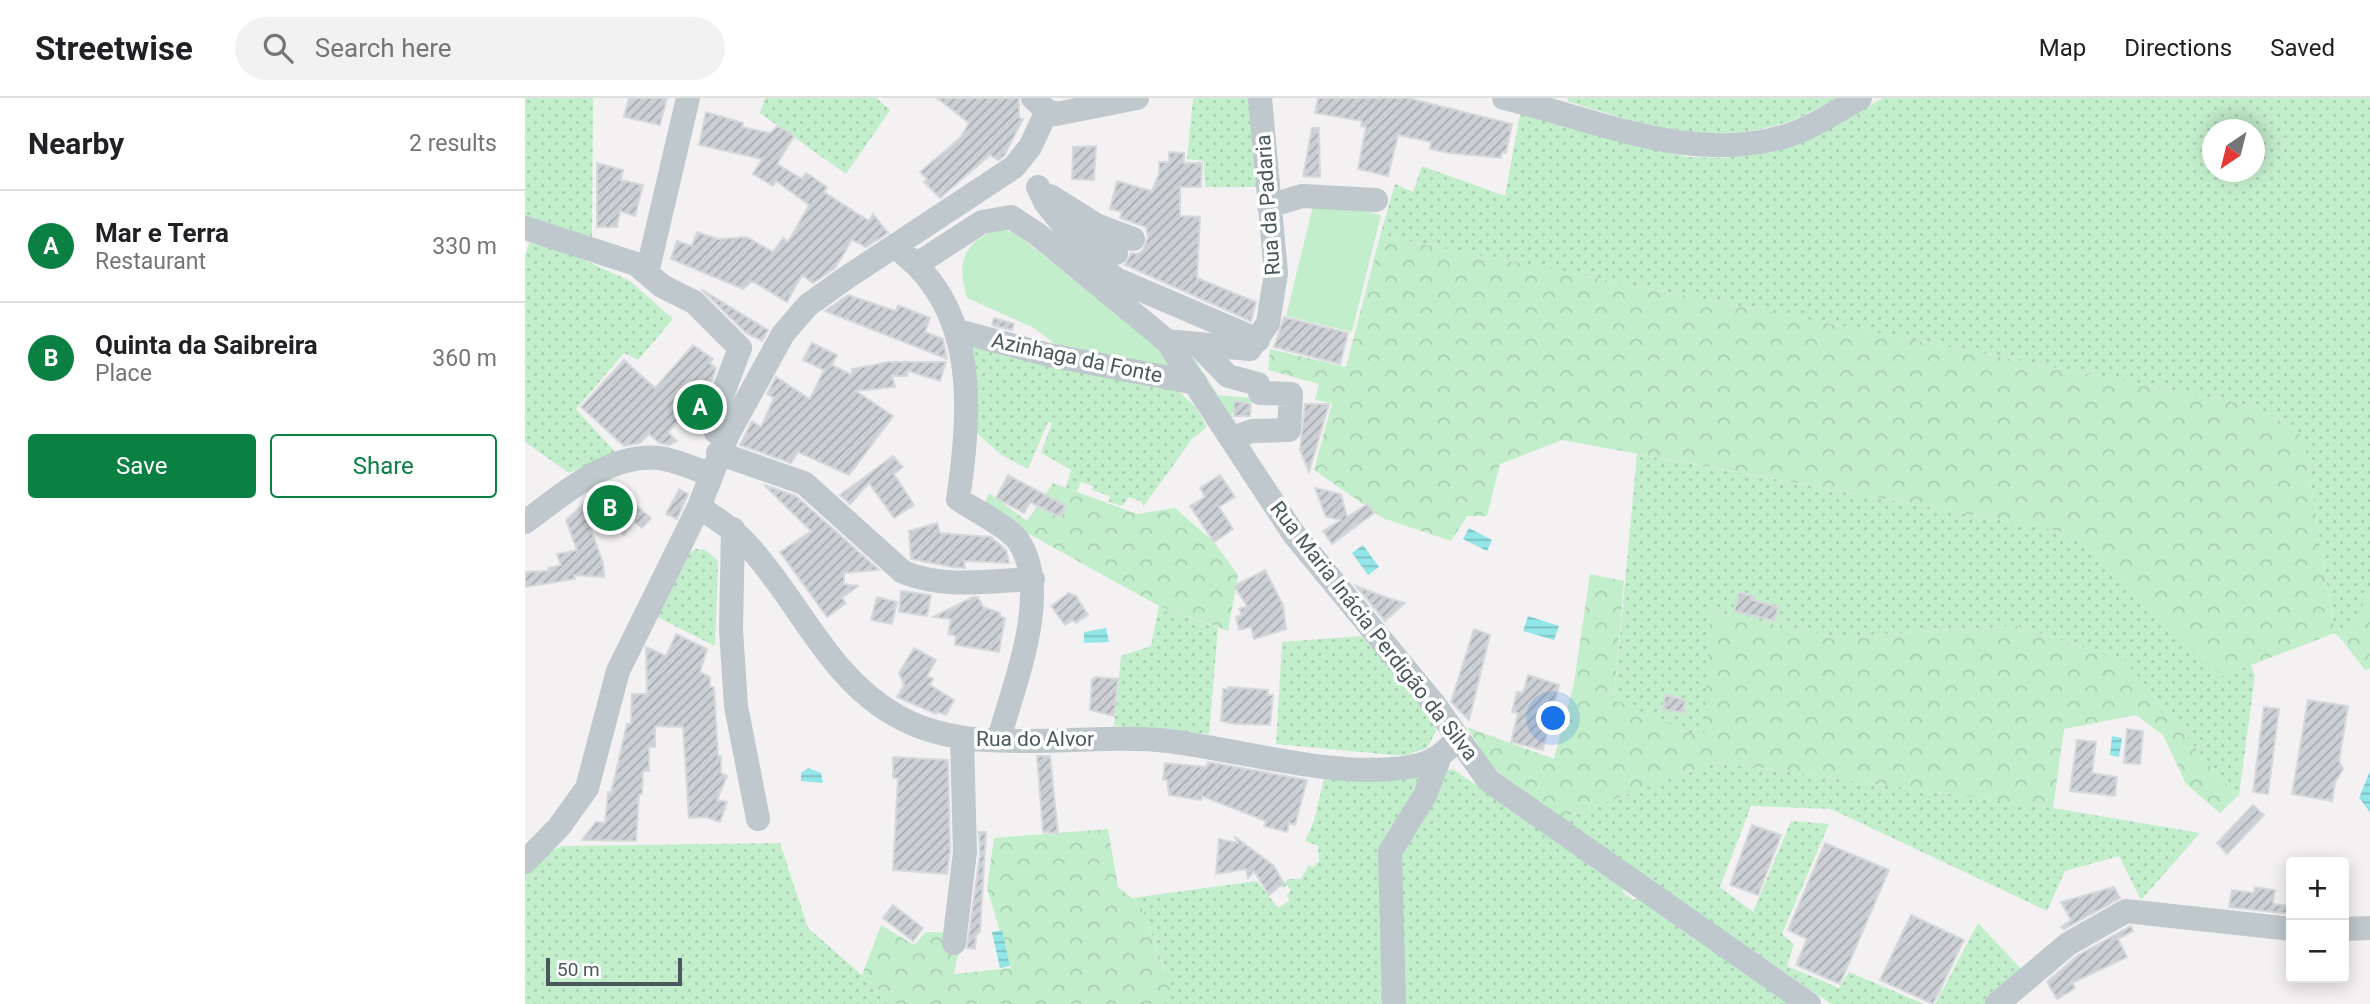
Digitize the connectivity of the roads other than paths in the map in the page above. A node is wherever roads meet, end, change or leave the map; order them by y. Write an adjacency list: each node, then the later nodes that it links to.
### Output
1 (688, 98): 15 (street)
2 (1137, 98): 6 (street)
3 (1260, 98): 10 (street, Rua da Padaria)
4 (1504, 98): 5 (street)
5 (1860, 98)
6 (1040, 105): 7 (street)
7 (1014, 167): 8 (street); 13 (street)
8 (1038, 187): 12 (street); 12 (street)
9 (1375, 200): 10 (street)
10 (1269, 206): 17 (street, Rua da Padaria)
11 (525, 228): 15 (street)
12 (1069, 232): 17 (street)
13 (894, 246): 14 (street); 22 (street)
14 (917, 264): 16 (street); 18 (street, Rua Maria Inácia Perdigão da Silva)
15 (647, 273): 22 (street)
16 (958, 331): 20 (street, Azinhaga da Fonte); 26 (street)
17 (1258, 340): 19 (street)
18 (1167, 341): 19 (street); 20 (street, Rua Maria Inácia Perdigão da Silva)
19 (1197, 344): 21 (street)
20 (1196, 383): 21 (street, Rua Maria Inácia Perdigão da Silva)
21 (1232, 438): 29 (street, Rua Maria Inácia Perdigão da Silva)
22 (718, 455): 23 (street); 24 (street); 26 (street)
23 (699, 507): 25 (street, Rua do Alvor); 32 (street)
24 (525, 522)
25 (733, 529): 27 (street, Rua do Alvor); 31 (street)
26 (1033, 579): 28 (street)
27 (962, 738): 28 (street, Rua do Alvor); 36 (street)
28 (999, 739): 30 (street, Rua do Alvor)
29 (1457, 739): 30 (street); 38 (street, Rua Maria Inácia Perdigão da Silva)
30 (1439, 759): 37 (street)
31 (758, 819)
32 (525, 862)
33 (2286, 928): 39 (street)
34 (2370, 928): 35 (street)
35 (2349, 929)
36 (954, 943)
37 (1394, 1004)
38 (1809, 1004)
39 (1997, 1004)

